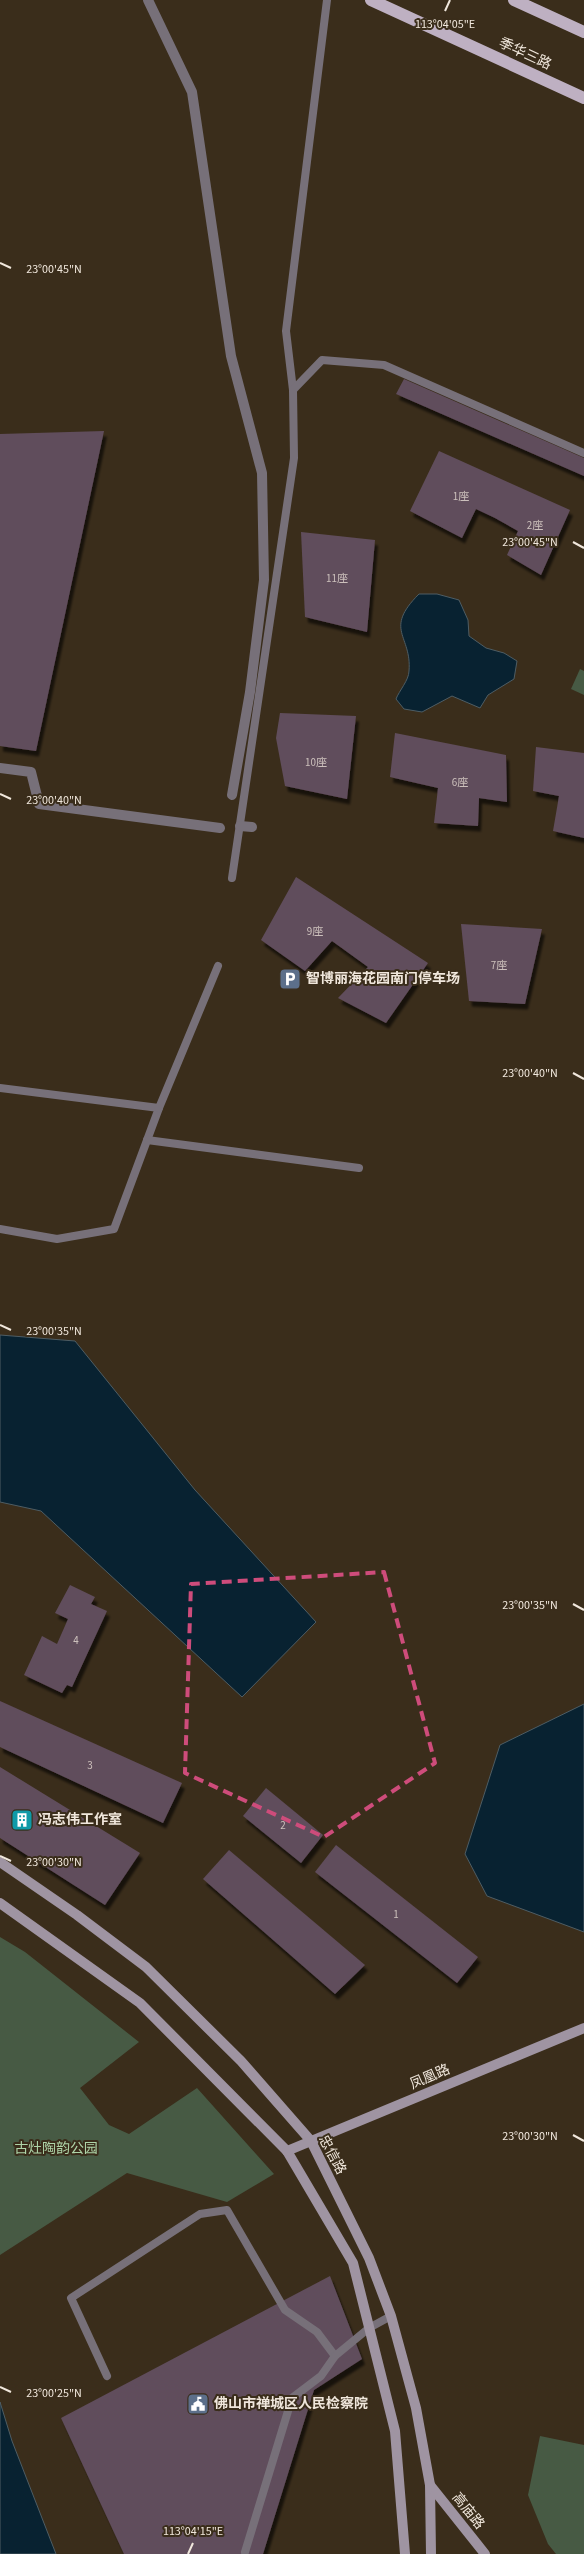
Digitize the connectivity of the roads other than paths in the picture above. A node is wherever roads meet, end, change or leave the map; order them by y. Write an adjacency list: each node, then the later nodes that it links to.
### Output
1 (148, 0): 10 (street)
2 (327, 0): 7 (lane)
3 (371, 0): 6 (main road, 季华三路)
4 (514, 0): 5 (main road)
5 (584, 32)
6 (584, 98)
7 (293, 390): 8 (lane); 11 (lane)
8 (584, 453)
9 (0, 768): 12 (street)
10 (232, 795)
11 (240, 826): 13 (street); 14 (lane)
12 (220, 828)
13 (252, 828)
14 (232, 878)
15 (218, 966): 17 (lane)
16 (0, 1088): 17 (lane)
17 (159, 1108): 18 (lane)
18 (147, 1140): 19 (lane); 20 (lane)
19 (359, 1168)
20 (0, 1229)
21 (0, 1862): 24 (main road, 忠信路)
22 (0, 1903): 25 (main road)
23 (584, 2028): 24 (main road, 凤凰路)
24 (311, 2141): 25 (main road, 凤凰路); 26 (main road, 忠信路)
25 (287, 2151): 27 (main road)
26 (391, 2316): 27 (lane); 30 (main road, 忠信路)
27 (369, 2328): 28 (lane); 32 (main road)
28 (335, 2356): 29 (lane); 31 (lane)
29 (106, 2376)
30 (430, 2485): 33 (main road, 忠信路); 34 (main road, 高庙路)
31 (245, 2552)
32 (405, 2554)
33 (431, 2554)
34 (486, 2554)

